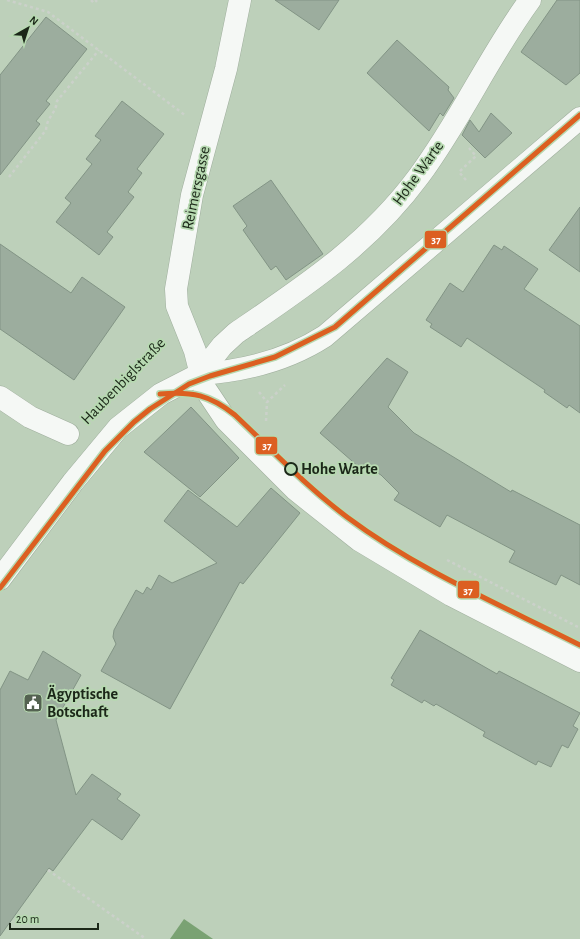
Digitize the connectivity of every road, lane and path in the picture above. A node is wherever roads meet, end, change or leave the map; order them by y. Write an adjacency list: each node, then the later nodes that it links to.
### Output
1 (7, 0): 6 (path)
2 (91, 0): 3 (path)
3 (97, 0)
4 (240, 0): 8 (street, Reimersgasse)
5 (530, 0): 11 (street, Hohe Warte)
6 (99, 50): 8 (path); 9 (path)
7 (580, 118): 11 (street)
8 (208, 132): 10 (street, Reimersgasse)
9 (10, 177)
10 (184, 329): 11 (street, Reimersgasse); 14 (path, Haubenbiglstraße)
11 (200, 374): 18 (street, Hohe Warte); 20 (street, Reimersgasse)
12 (0, 397): 16 (street, Haubenbiglstraße)
13 (267, 402): 15 (path)
14 (99, 409)
15 (266, 424)
16 (68, 434)
17 (441, 557): 19 (path)
18 (0, 579)
19 (580, 628)
20 (580, 661)
21 (48, 870): 22 (path)
22 (146, 939)

